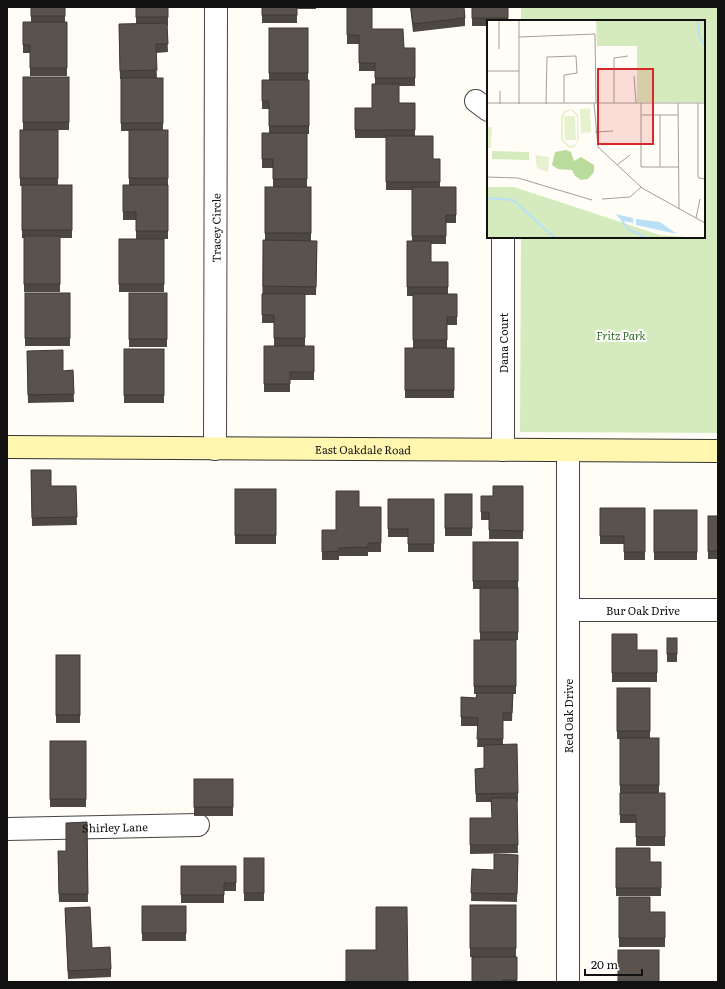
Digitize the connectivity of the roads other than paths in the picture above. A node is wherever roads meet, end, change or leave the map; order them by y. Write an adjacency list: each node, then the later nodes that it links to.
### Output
1 (216, 7): 4 (street, Tracey Circle)
2 (502, 238): 5 (street, Dana Court)
3 (7, 447): 4 (street, East Oakdale Road)
4 (215, 449): 5 (street, East Oakdale Road)
5 (503, 450): 6 (street, East Oakdale Road)
6 (568, 451): 7 (street, East Oakdale Road); 8 (street, Red Oak Drive)
7 (718, 451)
8 (568, 610): 9 (street, Bur Oak Drive); 12 (street, Red Oak Drive)
9 (718, 610)
10 (198, 825): 11 (street, Shirley Lane)
11 (7, 829)
12 (568, 982)

